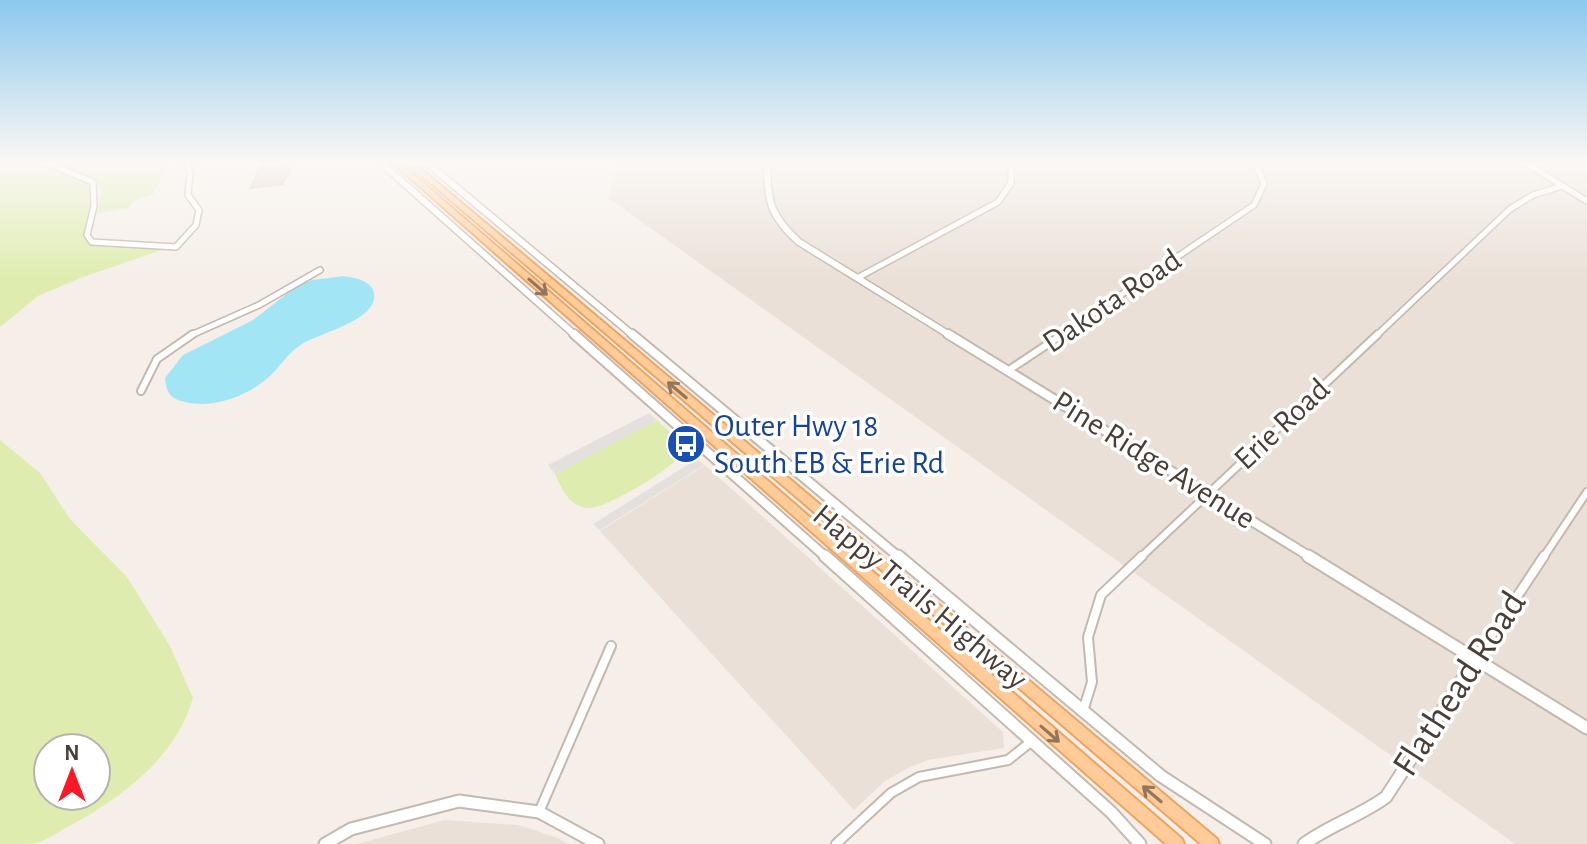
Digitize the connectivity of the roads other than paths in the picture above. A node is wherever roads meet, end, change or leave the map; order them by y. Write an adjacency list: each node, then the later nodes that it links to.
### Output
1 (94, 201): 2 (street)
2 (193, 201)
3 (424, 201): 21 (street)
4 (440, 201): 27 (main road, Happy Trails Highway, one-way to 27)
5 (455, 201): 28 (main road, Happy Trails Highway, one-way to 5)
6 (473, 201): 19 (street)
7 (767, 201): 12 (street, Pine Ridge Avenue)
8 (998, 201): 12 (street)
9 (1257, 201): 13 (street, Dakota Road)
10 (1523, 201): 16 (street, Erie Road)
11 (320, 270): 14 (street)
12 (859, 277): 13 (street, Pine Ridge Avenue)
13 (1009, 370): 16 (street, Pine Ridge Avenue)
14 (141, 391)
15 (1587, 492): 18 (street, Flathead Road)
16 (1209, 493): 18 (street, Pine Ridge Avenue); 19 (street, Erie Road)
17 (611, 646): 22 (street)
18 (1475, 660): 20 (street, Pine Ridge Avenue); 30 (street, Flathead Road)
19 (1083, 711): 29 (street)
20 (1587, 728)
21 (1033, 741): 25 (street); 26 (street)
22 (539, 812): 23 (street); 24 (street)
23 (325, 844)
24 (598, 844)
25 (836, 844)
26 (1140, 844)
27 (1177, 844)
28 (1212, 844)
29 (1265, 844)
30 (1304, 844)

